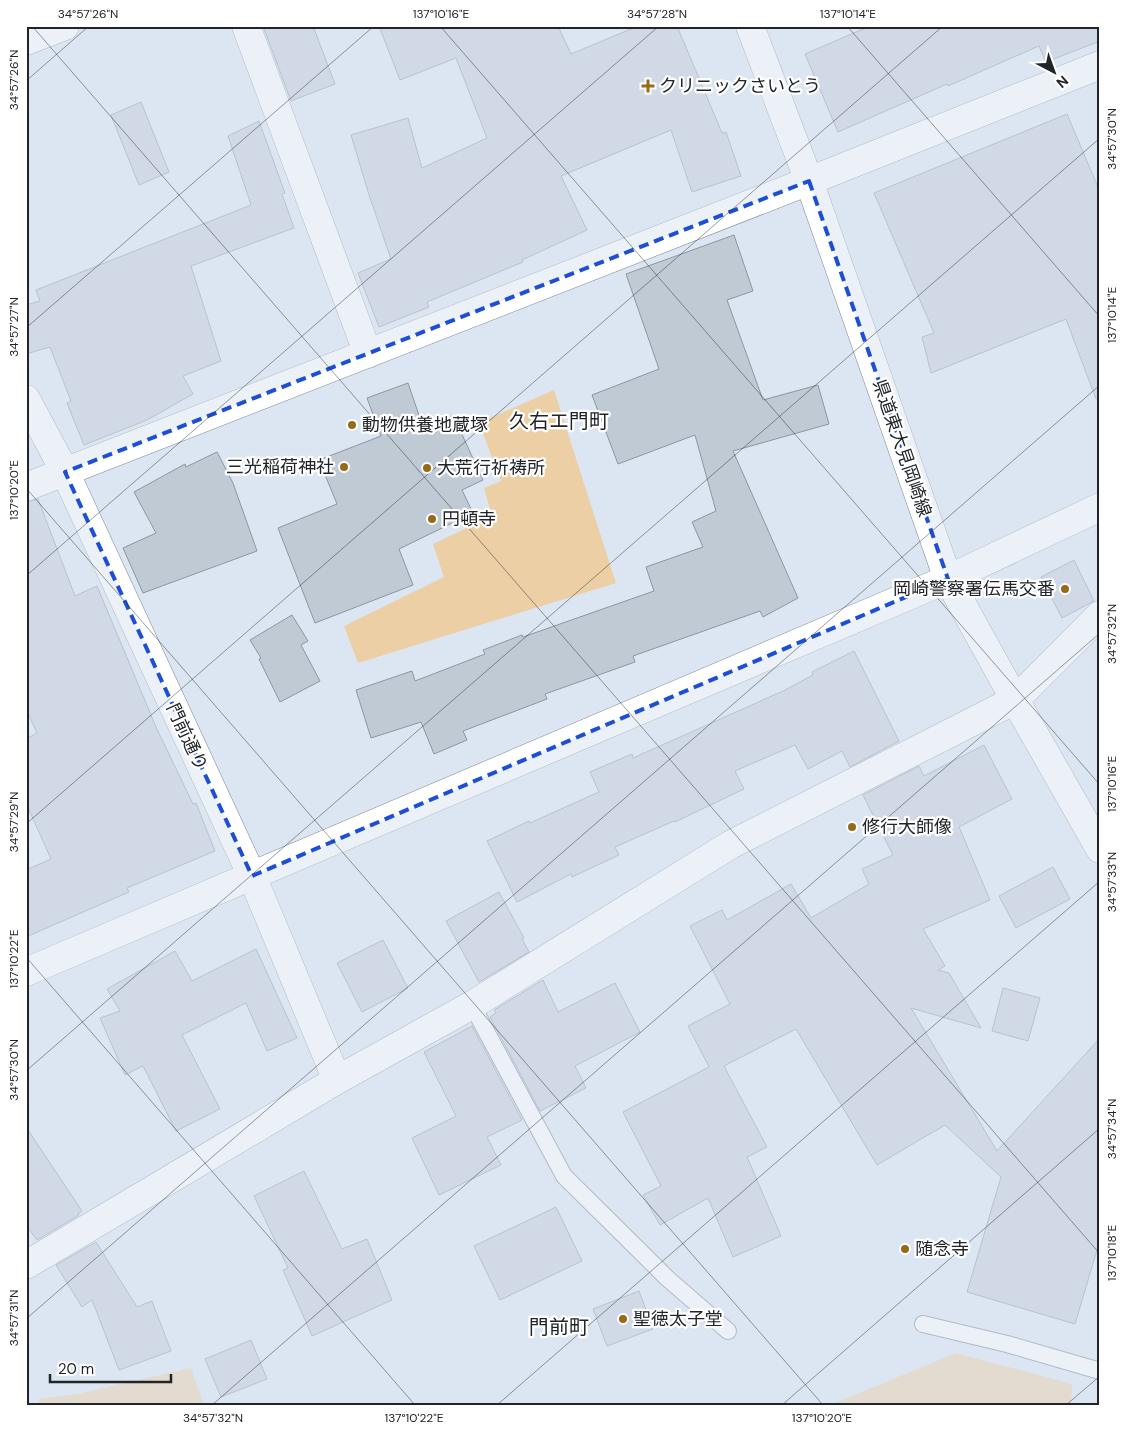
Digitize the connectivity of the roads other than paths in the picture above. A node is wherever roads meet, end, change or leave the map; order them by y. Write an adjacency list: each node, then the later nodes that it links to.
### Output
1 (65, 26): 4 (street)
2 (246, 26): 7 (street)
3 (750, 26): 6 (street, 県道東大見岡崎線)
4 (26, 41)
5 (1100, 65): 6 (street)
6 (809, 181): 7 (street); 12 (street, 県道東大見岡崎線)
7 (368, 354): 9 (street)
8 (26, 399): 9 (street, 門前通り)
9 (65, 472): 10 (street); 16 (street, 門前通り)
10 (26, 488)
11 (1100, 507): 12 (street)
12 (948, 579): 14 (street, 県道東大見岡崎線); 16 (street)
13 (1100, 615): 14 (street)
14 (1015, 700): 15 (street, 県道東大見岡崎線); 18 (street)
15 (1100, 849)
16 (252, 876): 17 (street); 19 (street, 門前通り)
17 (26, 972)
18 (472, 1005): 19 (street); 22 (lane)
19 (338, 1080): 20 (street)
20 (26, 1266)
21 (923, 1324): 23 (lane)
22 (728, 1331)
23 (1100, 1371)

